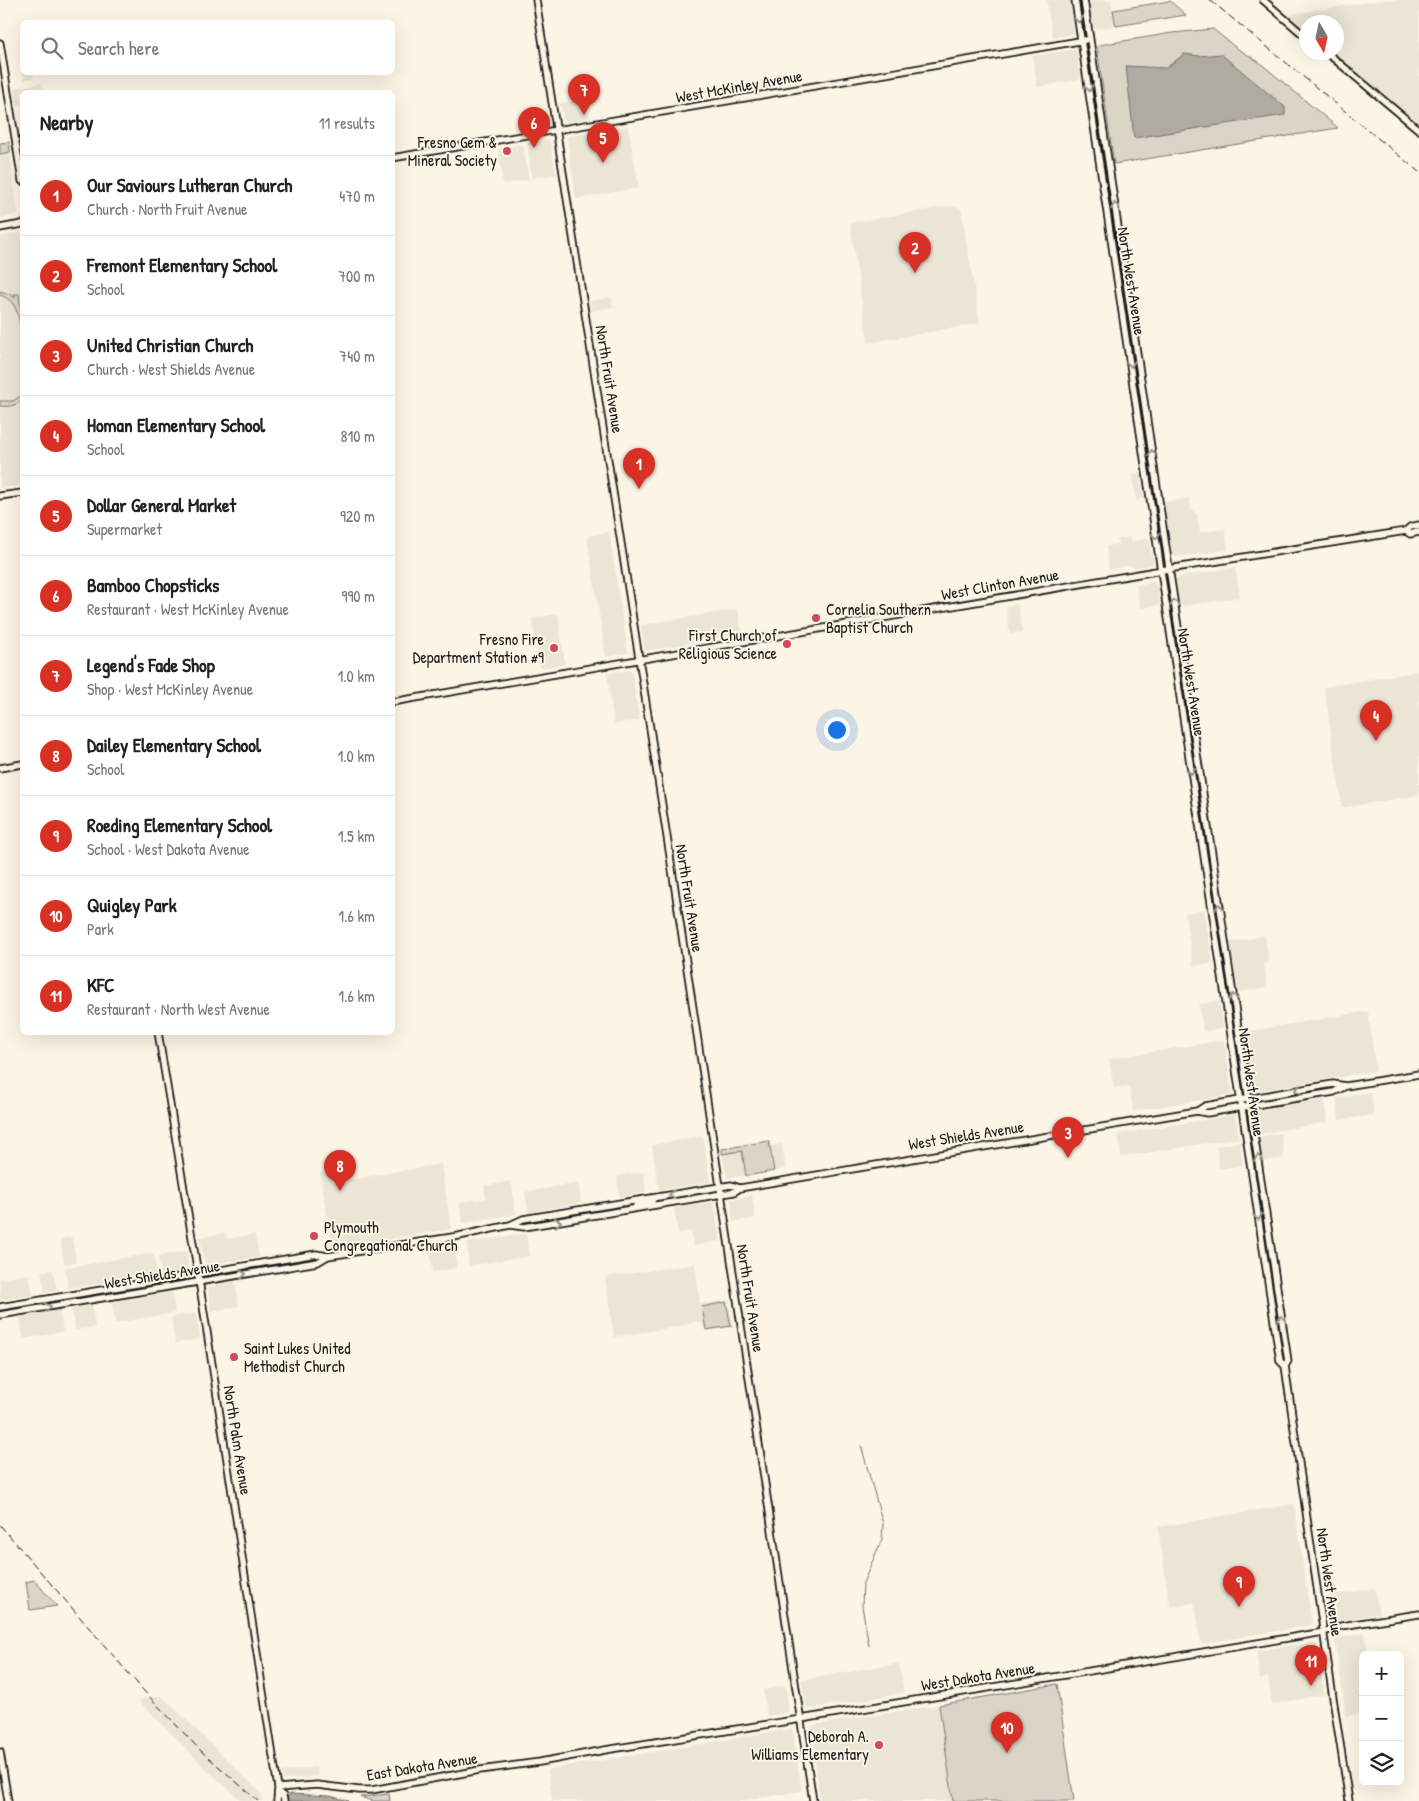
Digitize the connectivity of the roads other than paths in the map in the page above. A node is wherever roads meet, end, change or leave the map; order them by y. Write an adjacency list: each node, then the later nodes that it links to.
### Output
1 (536, 0): 11 (main road, North Fruit Avenue)
2 (1075, 0): 7 (main road, North West Avenue, one-way to 7)
3 (1084, 0): 6 (main road, North West Avenue)
4 (1263, 0): 5 (main road)
5 (1299, 30)
6 (1090, 39): 7 (main road, West McKinley Avenue); 21 (main road, North West Avenue, one-way to 6)
7 (1082, 40): 11 (main road, West McKinley Avenue); 22 (main road, North West Avenue, one-way to 22)
8 (0, 43): 13 (main road)
9 (1336, 60): 10 (main road)
10 (1419, 130)
11 (557, 132): 12 (main road, West McKinley Avenue); 23 (main road, North Fruit Avenue)
12 (395, 158)
13 (20, 168)
14 (20, 224): 15 (main road)
15 (0, 228)
16 (20, 492): 17 (main road)
17 (0, 496)
18 (1419, 525): 19 (main road, West Clinton Avenue)
19 (1406, 531): 20 (main road, West Clinton Avenue); 21 (main road, West Clinton Avenue)
20 (1419, 532)
21 (1168, 568): 22 (main road, West Clinton Avenue); 30 (main road, North West Avenue, one-way to 21)
22 (1161, 570): 23 (main road, West Clinton Avenue); 31 (main road, North West Avenue, one-way to 31)
23 (639, 659): 24 (main road, West Clinton Avenue); 35 (main road, North Fruit Avenue)
24 (395, 701)
25 (20, 764): 26 (main road)
26 (0, 768)
27 (158, 1035): 42 (main road, North Palm Avenue)
28 (1419, 1074): 29 (main road, West Shields Avenue)
29 (1346, 1086): 30 (main road, West Shields Avenue, one-way to 30); 32 (main road, West Shields Avenue)
30 (1249, 1098): 31 (main road, West Shields Avenue); 32 (main road, North West Avenue)
31 (1240, 1100): 33 (main road, North West Avenue); 34 (main road, West Shields Avenue)
32 (1250, 1106): 33 (main road, West Shields Avenue); 46 (main road, North West Avenue, one-way to 32)
33 (1241, 1108): 34 (main road, West Shields Avenue); 46 (main road, North West Avenue, one-way to 46)
34 (1197, 1111): 36 (main road, West Shields Avenue)
35 (720, 1187): 36 (main road, West Shields Avenue); 37 (main road, North Fruit Avenue); 38 (main road, West Shields Avenue, one-way to 38)
36 (740, 1188): 37 (main road, West Shields Avenue)
37 (721, 1195): 39 (main road, West Shields Avenue); 49 (main road, North Fruit Avenue)
38 (654, 1197): 39 (main road); 40 (main road, West Shields Avenue)
39 (623, 1212): 40 (main road, West Shields Avenue, one-way to 39)
40 (510, 1225): 41 (main road, West Shields Avenue)
41 (328, 1256): 42 (main road, West Shields Avenue); 43 (main road, West Shields Avenue, one-way to 41)
42 (198, 1274): 43 (main road, North Palm Avenue); 44 (main road, West Shields Avenue)
43 (199, 1282): 45 (main road, West Shields Avenue, one-way to 43); 52 (main road, North Palm Avenue)
44 (0, 1307)
45 (0, 1315)
46 (1285, 1366): 48 (main road, North West Avenue)
47 (1419, 1614): 48 (main road, West Dakota Avenue)
48 (1324, 1632): 49 (main road, West Dakota Avenue); 55 (main road, North West Avenue)
49 (801, 1719): 51 (main road, West Dakota Avenue); 54 (main road, North Fruit Avenue)
50 (0, 1752): 53 (main road)
51 (540, 1762): 52 (main road, East Dakota Avenue)
52 (279, 1797)
53 (8, 1801)
54 (813, 1801)
55 (1349, 1801)

